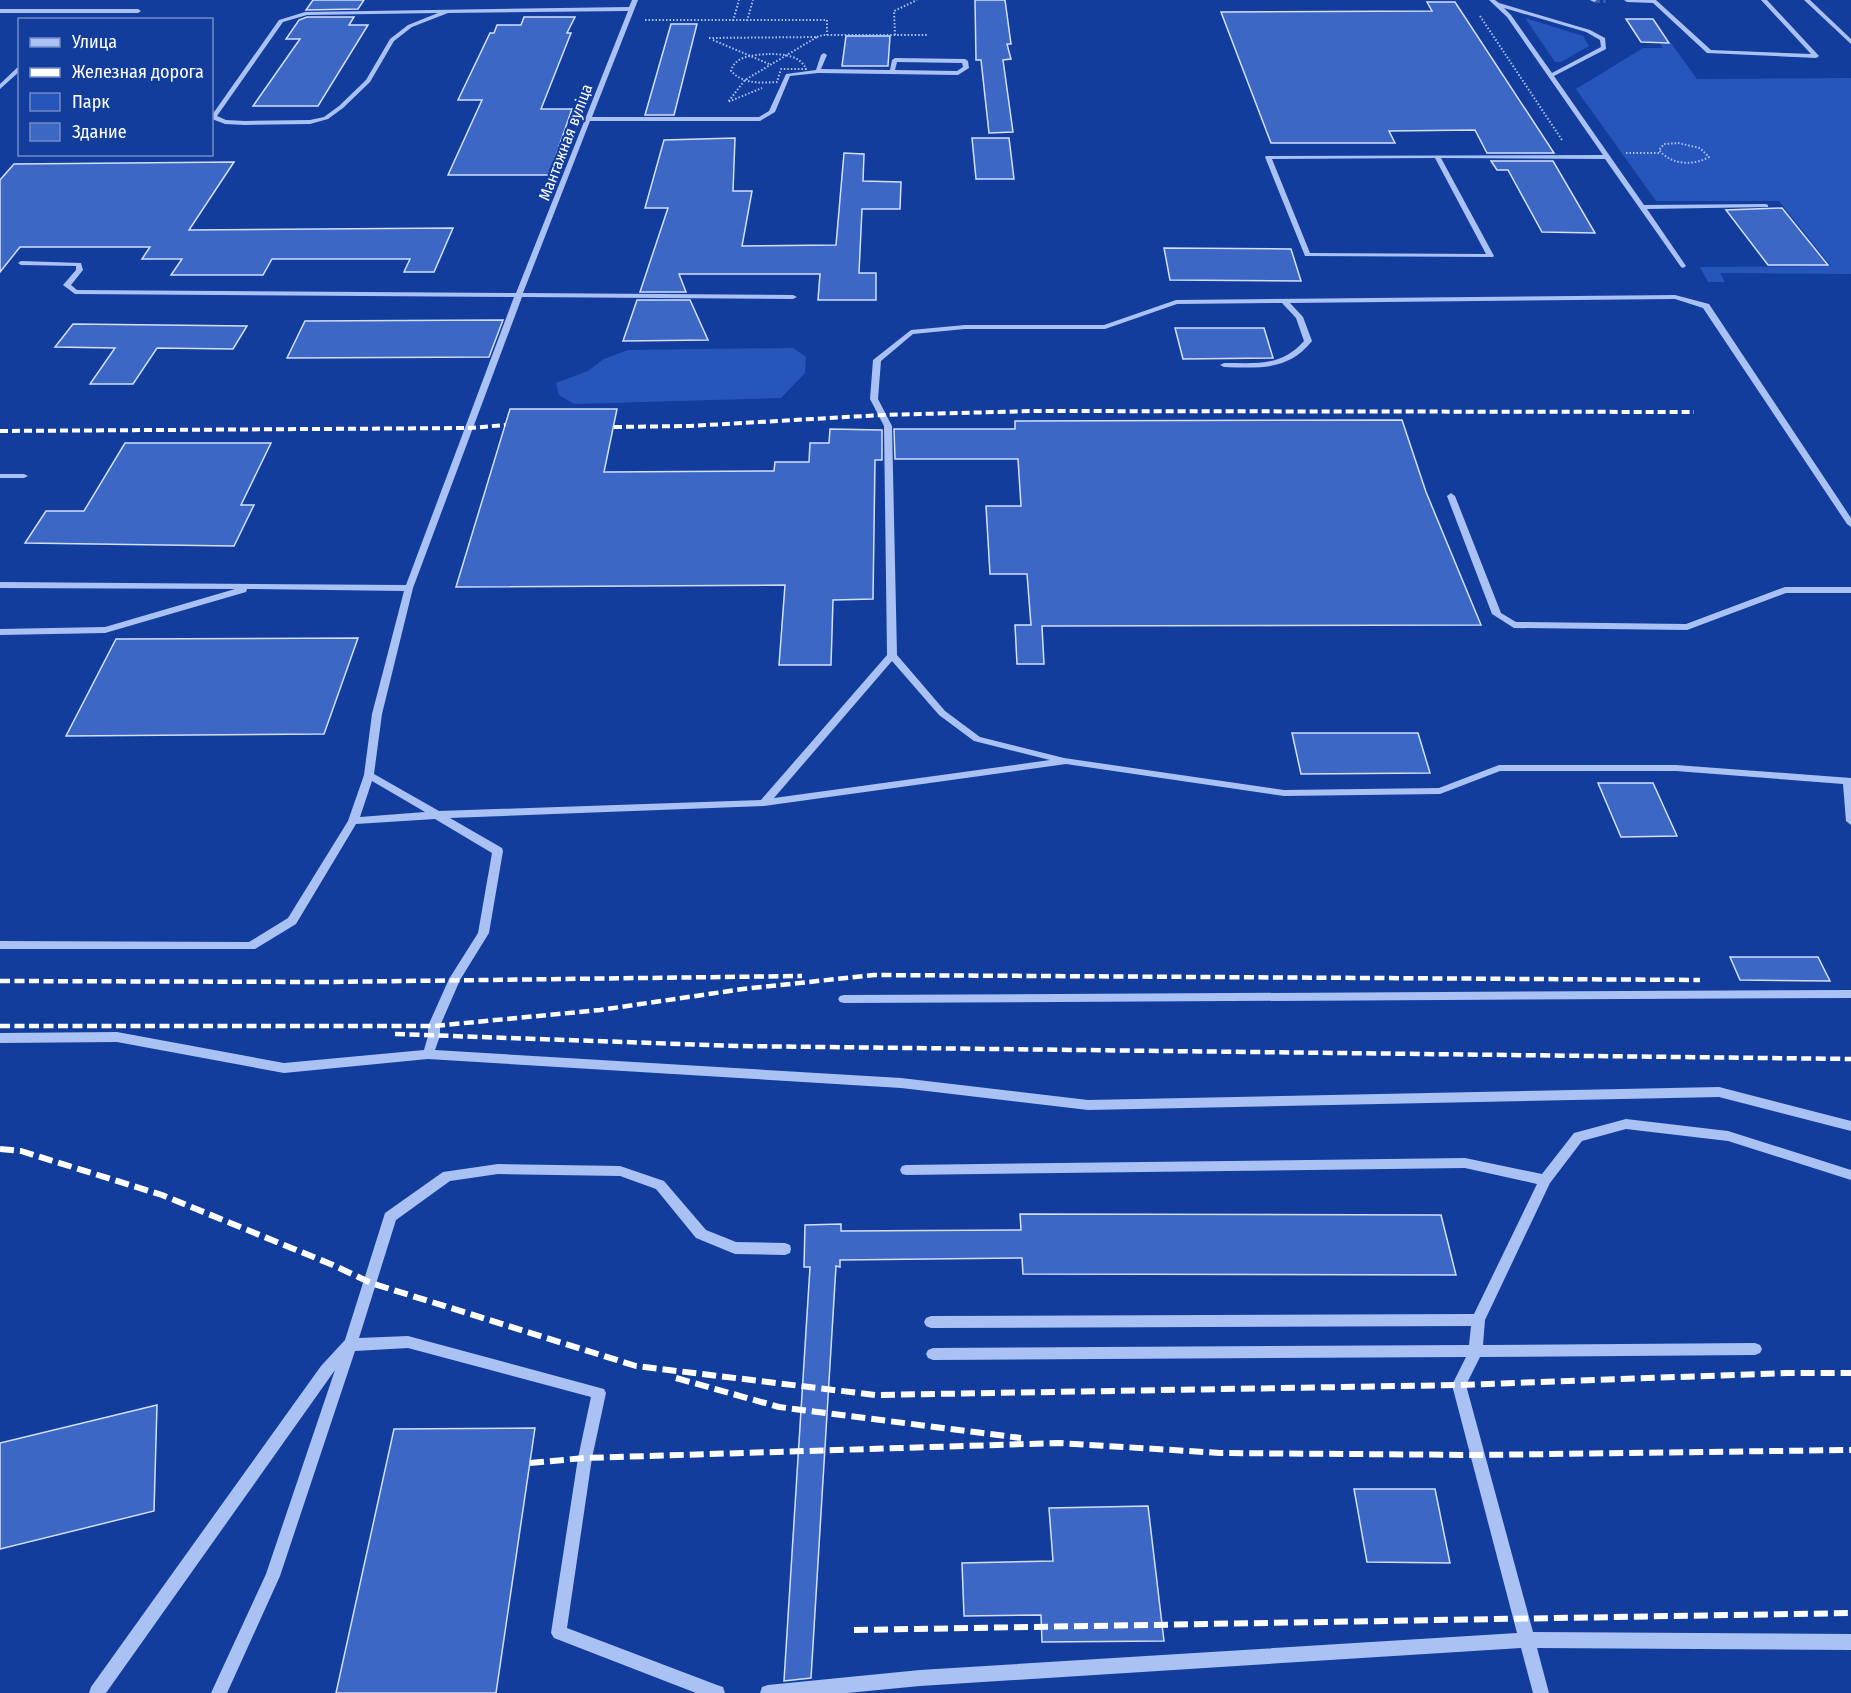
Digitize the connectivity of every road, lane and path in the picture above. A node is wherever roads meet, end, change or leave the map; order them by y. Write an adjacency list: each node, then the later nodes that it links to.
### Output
1 (635, 0): 10 (street, Мантажная вуліца)
2 (739, 0): 18 (path)
3 (753, 0): 19 (path)
4 (917, 0): 21 (path)
5 (1628, 0): 8 (street)
6 (1764, 0): 8 (street)
7 (1807, 0): 24 (street)
8 (1654, 1)
9 (1494, 2): 32 (street); 32 (street)
10 (632, 9): 15 (street); 17 (street, Мантажная вуліца)
11 (1477, 10): 40 (path)
12 (0, 11): 13 (street)
13 (74, 11): 14 (street); 16 (street)
14 (138, 11)
15 (448, 11): 15 (street)
16 (67, 18)
17 (627, 19): 18 (path); 36 (street, Мантажная вуліца)
18 (733, 21): 19 (path)
19 (747, 21): 20 (path)
20 (827, 35): 21 (path); 23 (path)
21 (895, 35): 22 (path)
22 (927, 35)
23 (817, 37): 26 (path); 27 (path)
24 (1851, 42)
25 (824, 55): 30 (street)
26 (750, 56): 27 (path); 29 (path); 33 (path)
27 (770, 65): 29 (path); 33 (path)
28 (18, 69): 35 (street)
29 (781, 69): 34 (path)
30 (818, 71): 31 (street); 36 (street)
31 (892, 72): 31 (street)
32 (1550, 76): 38 (street)
33 (746, 80): 34 (path); 34 (path)
34 (777, 82)
35 (0, 87)
36 (588, 119): 45 (street, Мантажная вуліца)
37 (1660, 153): 37 (path); 38 (path)
38 (1606, 155): 40 (street); 42 (street)
39 (1437, 156): 39 (street); 40 (street)
40 (1573, 157)
41 (1766, 206): 42 (street)
42 (1642, 207): 44 (street)
43 (21, 263): 45 (street)
44 (1683, 266)
45 (520, 294): 46 (street); 55 (street, Мантажная вуліца)
46 (793, 297)
47 (1283, 300): 48 (street); 52 (street); 58 (street)
48 (1224, 365)
49 (0, 476): 50 (street)
50 (24, 476)
51 (1451, 496): 56 (street)
52 (1851, 524)
53 (0, 585): 54 (street)
54 (255, 586): 55 (street); 57 (street)
55 (409, 588): 60 (street, Мантажная вуліца)
56 (1851, 590)
57 (0, 632)
58 (892, 655): 59 (street); 62 (street)
59 (1066, 761): 61 (street); 62 (street)
60 (369, 776): 63 (street); 64 (street, Мантажная вуліца)
61 (1849, 781): 65 (street)
62 (764, 803): 63 (street)
63 (435, 814): 64 (street); 70 (street)
64 (353, 821): 66 (street, Мантажная вуліца)
65 (1851, 821)
66 (0, 945)
67 (1851, 994): 68 (street)
68 (844, 999)
69 (0, 1038): 70 (street)
70 (428, 1054): 71 (street)
71 (1851, 1126)
72 (906, 1170): 74 (street)
73 (1851, 1175): 74 (street)
74 (1545, 1180): 76 (street)
75 (786, 1249): 78 (street)
76 (1478, 1320): 77 (street); 80 (street)
77 (931, 1322)
78 (349, 1345): 84 (street); 85 (street); 86 (street)
79 (1755, 1349): 80 (street)
80 (1475, 1353): 81 (street); 82 (street)
81 (933, 1354)
82 (1528, 1640): 83 (street); 87 (street); 88 (street)
83 (1851, 1642)
84 (97, 1693)
85 (219, 1693)
86 (717, 1693)
87 (768, 1693)
88 (1541, 1693)

